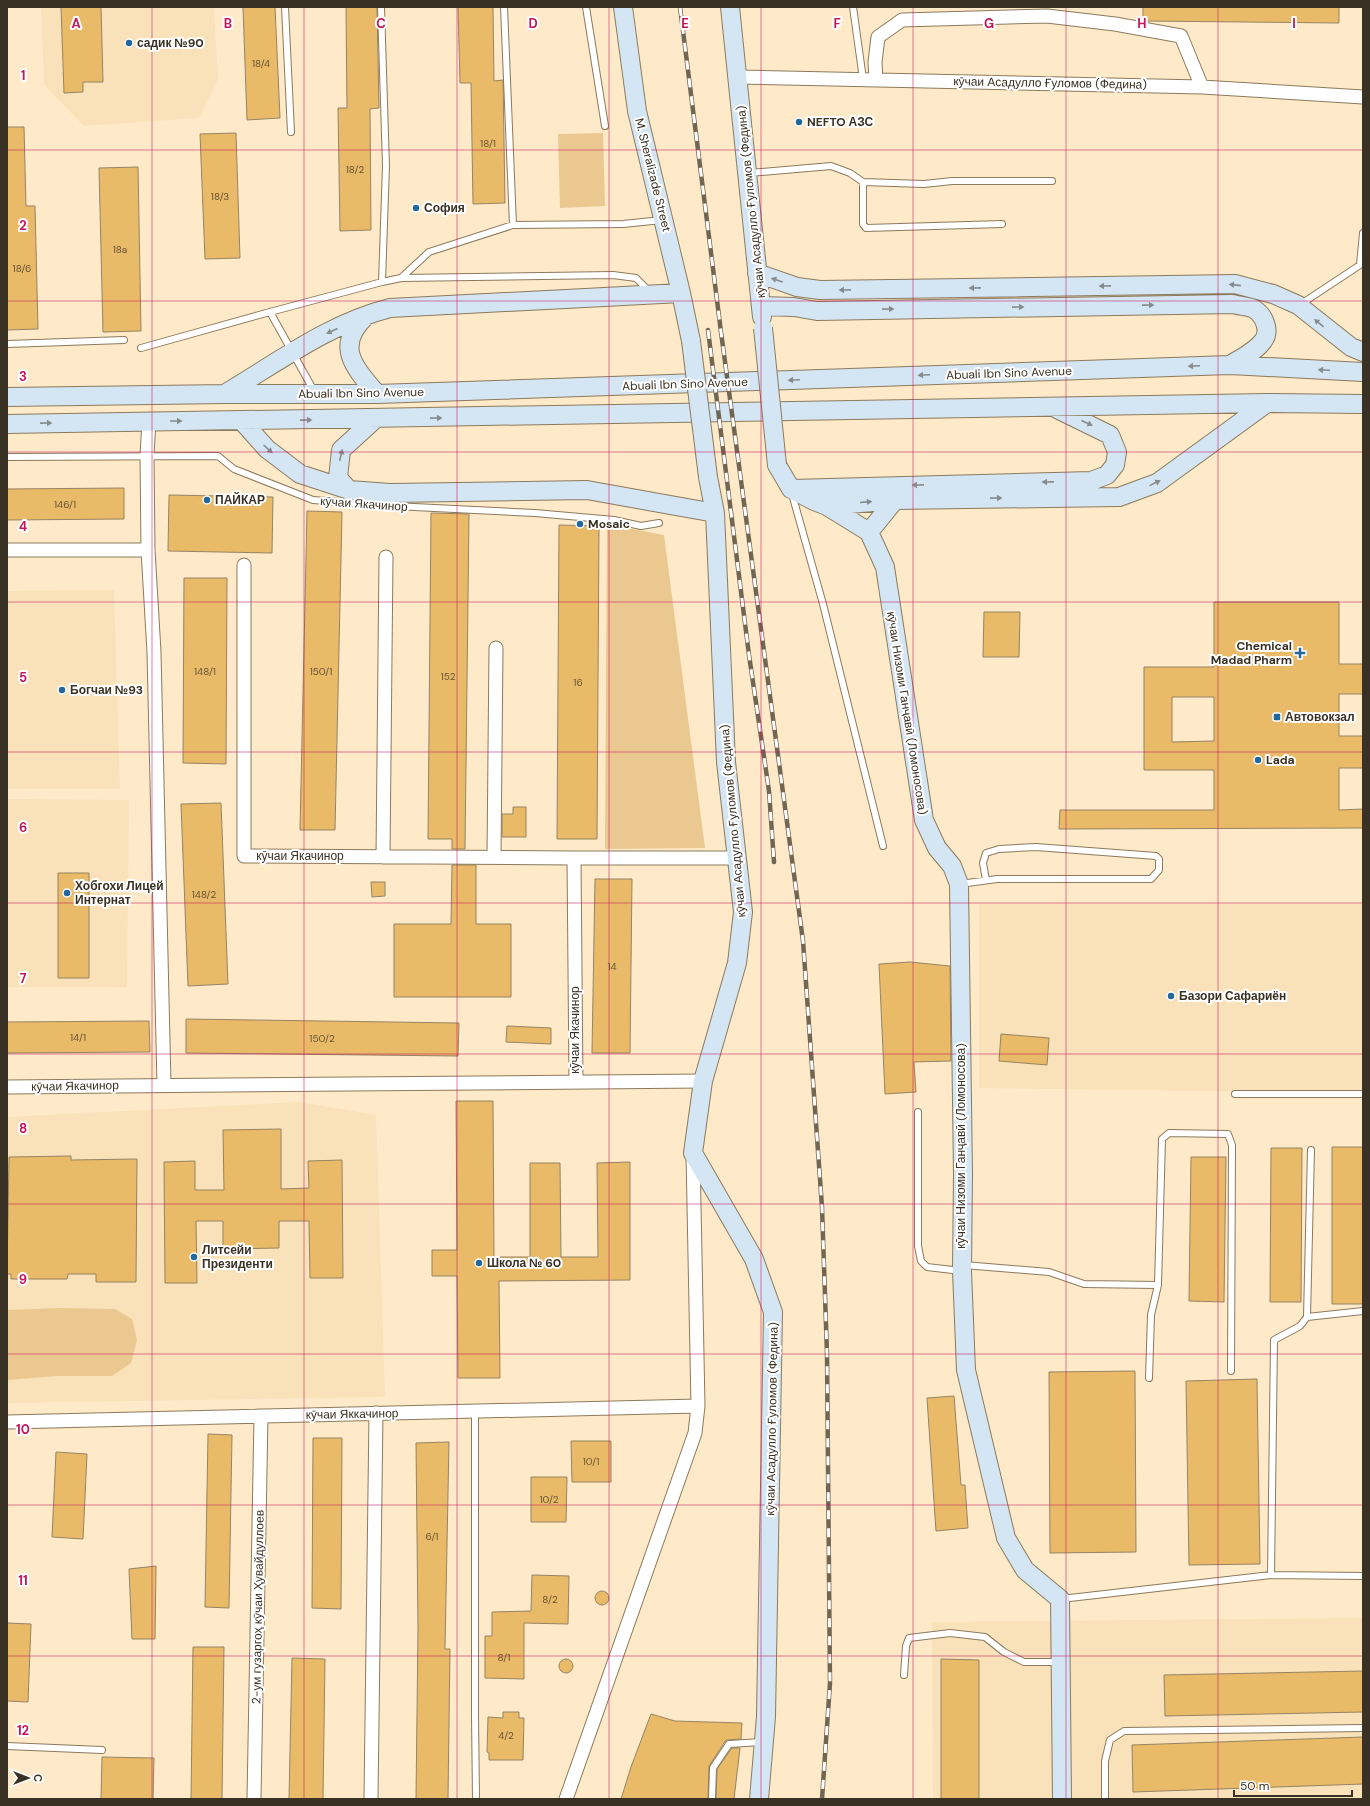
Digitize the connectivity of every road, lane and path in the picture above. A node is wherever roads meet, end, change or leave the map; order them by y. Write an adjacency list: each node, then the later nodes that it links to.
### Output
1 (285, 7): 13 (lane)
2 (381, 7): 23 (lane)
3 (504, 7): 19 (lane)
4 (586, 7): 12 (lane)
5 (623, 7): 17 (main road, M. Sheralizade Street)
6 (730, 7): 8 (main road, кӯчаи Асадулло Ғуломов (Федина))
7 (853, 7): 9 (lane)
8 (738, 77): 9 (street, кӯчаи Асадулло Ғуломов (Федина)); 14 (main road, кӯчаи Асадулло Ғуломов (Федина))
9 (869, 80): 10 (street, кӯчаи Асадулло Ғуломов (Федина)); 10 (street)
10 (1202, 87): 11 (street, кӯчаи Асадулло Ғуломов (Федина))
11 (1363, 97)
12 (605, 126)
13 (291, 132)
14 (748, 173): 16 (lane); 21 (main road, кӯчаи Асадулло Ғуломов (Федина))
15 (1052, 181): 16 (lane)
16 (863, 182): 18 (lane)
17 (664, 220): 19 (lane); 24 (main road, M. Sheralizade Street)
18 (1002, 224)
19 (513, 225): 22 (lane)
20 (1363, 233): 26 (lane)
21 (758, 273): 26 (main road, one-way to 21); 27 (main road, кӯчаи Асадулло Ғуломов (Федина))
22 (401, 278): 23 (lane); 25 (lane)
23 (382, 282): 28 (lane)
24 (682, 293): 25 (main road); 50 (main road, M. Sheralizade Street, bridge)
25 (653, 294): 29 (main road)
26 (1298, 305): 33 (main road, one-way to 26)
27 (762, 306): 35 (main road, one-way to 35); 51 (main road, кӯчаи Асадулло Ғуломов (Федина), bridge)
28 (270, 312): 32 (lane); 34 (lane)
29 (368, 314): 34 (main road, one-way to 34); 39 (main road)
30 (124, 340): 31 (lane)
31 (7, 344)
32 (141, 348)
33 (1363, 352)
34 (292, 354): 37 (main road); 38 (lane)
35 (1230, 365): 36 (main road, Abuali Ibn Sino Avenue, one-way to 35); 39 (main road, Abuali Ibn Sino Avenue, one-way to 39)
36 (1363, 372)
37 (226, 394): 38 (main road, Abuali Ibn Sino Avenue); 40 (main road, Abuali Ibn Sino Avenue)
38 (316, 394): 39 (main road, Abuali Ibn Sino Avenue)
39 (377, 394)
40 (7, 397)
41 (1267, 403): 42 (main road); 43 (main road); 53 (main road, one-way to 41)
42 (1363, 404)
43 (1052, 407): 44 (main road, one-way to 43); 51 (main road, one-way to 51)
44 (375, 419): 46 (main road, one-way to 44); 52 (main road, one-way to 44)
45 (149, 421): 46 (main road, one-way to 46); 47 (main road, one-way to 45); 48 (street)
46 (242, 421): 52 (main road, one-way to 52)
47 (7, 424)
48 (148, 455): 49 (lane, кӯчаи Якачинор); 56 (lane, кӯчаи Якачинор); 59 (street)
49 (7, 456)
50 (708, 477): 55 (main road, кӯчаи Асадулло Ғуломов (Федина))
51 (791, 489): 54 (main road); 63 (lane)
52 (349, 490): 55 (main road)
53 (895, 500): 54 (main road, one-way to 53); 57 (main road)
54 (827, 506): 57 (main road)
55 (715, 513): 67 (main road, кӯчаи Асадулло Ғуломов (Федина))
56 (659, 523)
57 (869, 532): 69 (main road, кӯчаи Низоми Ганҷавӣ (Ломоносова))
58 (7, 550): 59 (street)
59 (148, 550): 72 (street)
60 (386, 557): 64 (street)
61 (244, 565): 64 (street, кӯчаи Якачинор)
62 (496, 648): 65 (street)
63 (883, 846)
64 (382, 857): 65 (street, кӯчаи Якачинор)
65 (494, 857): 66 (street, кӯчаи Якачинор)
66 (574, 858): 67 (street, кӯчаи Якачинор); 71 (street, кӯчаи Якачинор)
67 (737, 858): 70 (main road, кӯчаи Асадулло Ғуломов (Федина))
68 (986, 880): 68 (lane); 69 (lane)
69 (959, 884): 79 (main road, кӯчаи Низоми Ганҷавӣ (Ломоносова))
70 (703, 1081): 71 (street, кӯчаи Якачинор); 78 (main road, кӯчаи Асадулло Ғуломов (Федина))
71 (576, 1082): 72 (street, кӯчаи Якачинор)
72 (164, 1085): 73 (street, кӯчаи Якачинор)
73 (7, 1087)
74 (1235, 1094): 75 (lane)
75 (1363, 1094)
76 (918, 1112): 79 (lane)
77 (1311, 1150): 82 (lane)
78 (693, 1153): 85 (street); 96 (main road, кӯчаи Асадулло Ғуломов (Федина))
79 (962, 1268): 80 (lane); 92 (main road, кӯчаи Низоми Ганҷавӣ (Ломоносова))
80 (1158, 1285): 83 (lane); 84 (lane)
81 (1363, 1311): 82 (lane)
82 (1308, 1317): 90 (lane)
83 (1231, 1371)
84 (1150, 1378)
85 (698, 1406): 86 (street, кӯчаи Яккачинор); 102 (street)
86 (475, 1411): 87 (street, кӯчаи Яккачинор); 101 (lane)
87 (376, 1413): 88 (street, кӯчаи Яккачинор); 100 (street)
88 (261, 1416): 89 (street, кӯчаи Яккачинор); 99 (street, 2-ум гузаргоҳ кӯчаи Ҳувайдуллоев)
89 (7, 1422)
90 (1271, 1575): 91 (lane); 92 (lane)
91 (1363, 1576)
92 (1060, 1599): 93 (main road)
93 (1060, 1662): 94 (lane); 105 (main road)
94 (904, 1675)
95 (1363, 1728): 106 (lane)
96 (764, 1742): 103 (lane); 104 (main road, кӯчаи Асадулло Ғуломов (Федина))
97 (7, 1746): 98 (lane)
98 (102, 1750)
99 (254, 1799)
100 (371, 1799)
101 (476, 1799)
102 (566, 1799)
103 (712, 1799)
104 (759, 1799)
105 (1062, 1799)
106 (1105, 1799)

